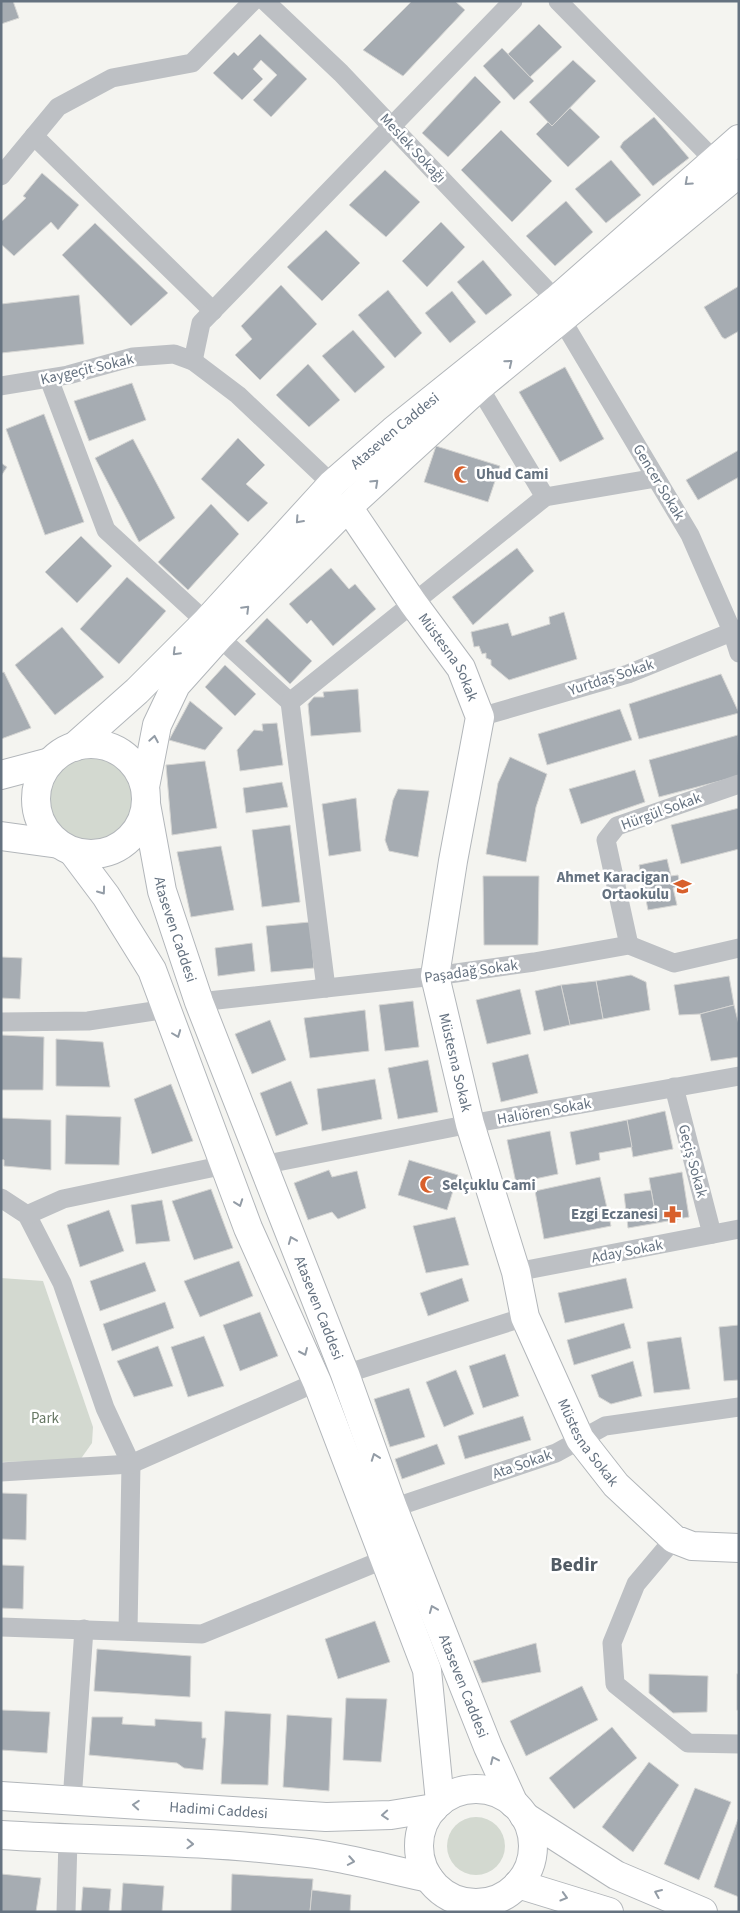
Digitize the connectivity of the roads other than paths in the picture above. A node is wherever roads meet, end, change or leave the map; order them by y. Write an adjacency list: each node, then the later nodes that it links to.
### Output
1 (253, 1): 6 (street)
2 (265, 1): 5 (street, Meslek Sokağı)
3 (513, 1): 5 (street)
4 (558, 1): 9 (street)
5 (392, 127): 12 (street, Meslek Sokağı); 13 (street)
6 (34, 136): 8 (street); 13 (street)
7 (739, 139): 9 (main road, Ataseven Caddesi)
8 (8, 154): 11 (street)
9 (714, 160): 12 (main road, Ataseven Caddesi, one-way to 12)
10 (739, 173): 12 (main road, Ataseven Caddesi)
11 (1, 176)
12 (559, 310): 17 (main road, Ataseven Caddesi, one-way to 12); 18 (street, Gencer Sokak); 19 (main road, Ataseven Caddesi)
13 (213, 312): 14 (street)
14 (193, 361): 15 (street, Kaygeçit Sokak); 19 (street)
15 (49, 379): 16 (street, Kaygeçit Sokak); 23 (street)
16 (1, 386)
17 (479, 387): 20 (street); 21 (main road, Ataseven Caddesi, one-way to 17)
18 (656, 478): 20 (street); 24 (street, Gencer Sokak)
19 (332, 484): 21 (street); 23 (main road, Ataseven Caddesi, one-way to 23)
20 (545, 497): 22 (street)
21 (348, 507): 22 (main road, Müstesna Sokak); 23 (main road, Ataseven Caddesi, one-way to 21)
22 (412, 603): 26 (street); 27 (main road, Müstesna Sokak)
23 (212, 629): 26 (street); 28 (main road, Ataseven Caddesi, one-way to 28); 32 (main road, Ataseven Caddesi, one-way to 23)
24 (735, 630): 25 (street, Gencer Sokak); 27 (street, Yurtdaş Sokak)
25 (739, 653)
26 (290, 702): 38 (street)
27 (480, 717): 37 (main road, Müstesna Sokak)
28 (74, 747): 29 (main road); 32 (main road)
29 (50, 762): 30 (main road); 34 (main road)
30 (1, 775)
31 (739, 784): 35 (street, Hürgül Sokak)
32 (146, 796): 34 (main road); 39 (main road, Ataseven Caddesi)
33 (1, 836): 34 (main road)
34 (66, 848): 40 (main road, one-way to 40)
35 (629, 945): 36 (street); 37 (street, Paşadağ Sokak)
36 (738, 950)
37 (435, 976): 38 (street, Paşadağ Sokak); 44 (main road, Müstesna Sokak)
38 (326, 988): 39 (street, Paşadağ Sokak)
39 (199, 1002): 46 (main road, Ataseven Caddesi)
40 (167, 1009): 41 (street); 45 (main road, one-way to 45)
41 (1, 1022)
42 (739, 1076): 43 (street, Halıören Sokak)
43 (674, 1088): 44 (street, Halıören Sokak); 50 (street, Geçiş Sokak)
44 (470, 1124): 46 (street, Halıören Sokak); 51 (main road, Müstesna Sokak)
45 (225, 1165): 48 (street); 54 (main road, one-way to 54)
46 (262, 1165): 53 (main road, Ataseven Caddesi, one-way to 46)
47 (1, 1198): 48 (street)
48 (27, 1215): 57 (street)
49 (739, 1229): 50 (street, Aday Sokak)
50 (712, 1234): 51 (street, Aday Sokak)
51 (516, 1272): 52 (main road, Müstesna Sokak)
52 (525, 1317): 53 (street); 56 (main road, Müstesna Sokak)
53 (345, 1374): 59 (main road, Ataseven Caddesi, one-way to 53)
54 (317, 1382): 57 (street); 62 (main road)
55 (739, 1407): 56 (street, Ata Sokak)
56 (580, 1438): 59 (street, Ata Sokak); 60 (main road, Müstesna Sokak)
57 (131, 1464): 58 (street); 65 (street)
58 (1, 1472)
59 (393, 1508): 70 (main road, Ataseven Caddesi, one-way to 59)
60 (674, 1538): 61 (main road, Müstesna Sokak); 66 (street)
61 (739, 1548)
62 (385, 1559): 65 (street); 69 (main road)
63 (1, 1627): 64 (street)
64 (84, 1630): 65 (street); 68 (street)
65 (128, 1631)
66 (739, 1744)
67 (1, 1796): 68 (main road, Hadimi Caddesi)
68 (72, 1801): 69 (main road, Hadimi Caddesi, one-way to 68)
69 (437, 1805): 70 (main road); 73 (main road)
70 (519, 1810): 74 (main road); 77 (main road, one-way to 70)
71 (1, 1835): 72 (main road)
72 (68, 1839): 73 (main road, one-way to 73); 75 (street)
73 (436, 1893): 74 (main road)
74 (512, 1896): 76 (main road, one-way to 76)
75 (66, 1912)
76 (610, 1912)
77 (703, 1912)

